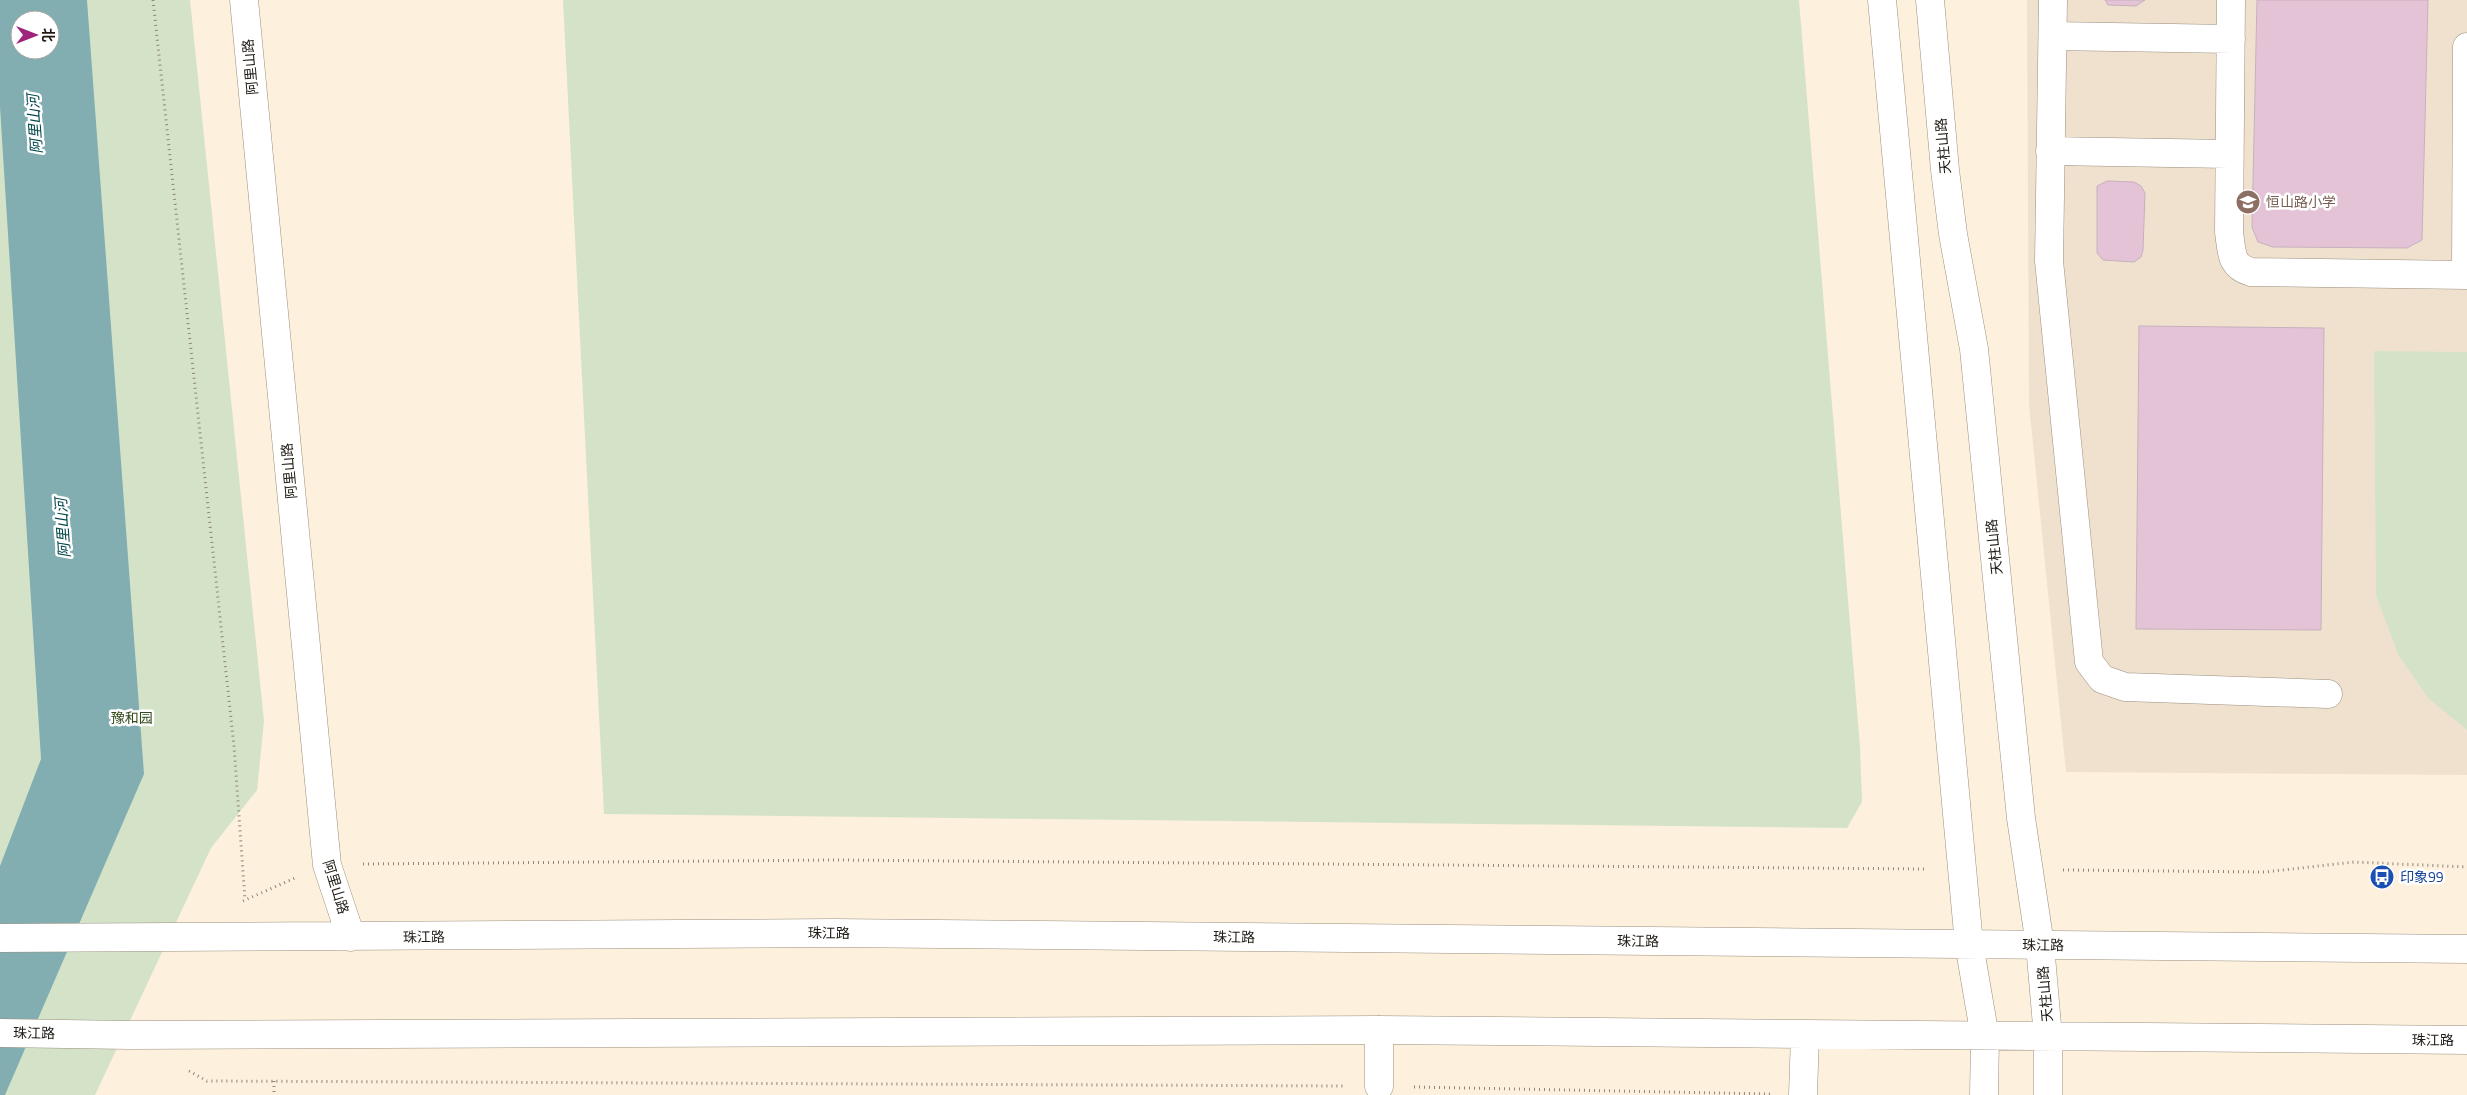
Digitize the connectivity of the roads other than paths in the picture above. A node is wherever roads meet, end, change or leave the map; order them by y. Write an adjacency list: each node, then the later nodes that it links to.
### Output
1 (244, 0): 13 (street, 阿里山路)
2 (1882, 0): 15 (street)
3 (1930, 0): 16 (street, 天柱山路)
4 (2053, 0): 6 (street)
5 (2231, 0): 7 (street)
6 (2053, 36): 7 (street); 9 (street)
7 (2231, 39): 10 (street)
8 (2467, 47): 11 (street)
9 (2050, 151): 10 (street); 12 (street)
10 (2229, 154): 11 (street)
11 (2466, 275)
12 (2328, 694)
13 (351, 937): 14 (street, 珠江路); 15 (street, 珠江路)
14 (0, 938)
15 (1969, 944): 16 (street, 珠江路); 21 (street)
16 (2040, 945): 17 (street, 珠江路); 22 (street, 天柱山路)
17 (2467, 949)
18 (1379, 1030): 19 (street, 珠江路); 20 (street, 珠江路); 24 (street)
19 (0, 1033)
20 (1805, 1034): 21 (street, 珠江路); 25 (street)
21 (1985, 1037): 22 (street, 珠江路); 26 (street)
22 (2048, 1037): 23 (street, 珠江路); 27 (street, 天柱山路)
23 (2467, 1040)
24 (1379, 1086)
25 (1803, 1095)
26 (1984, 1095)
27 (2048, 1095)

